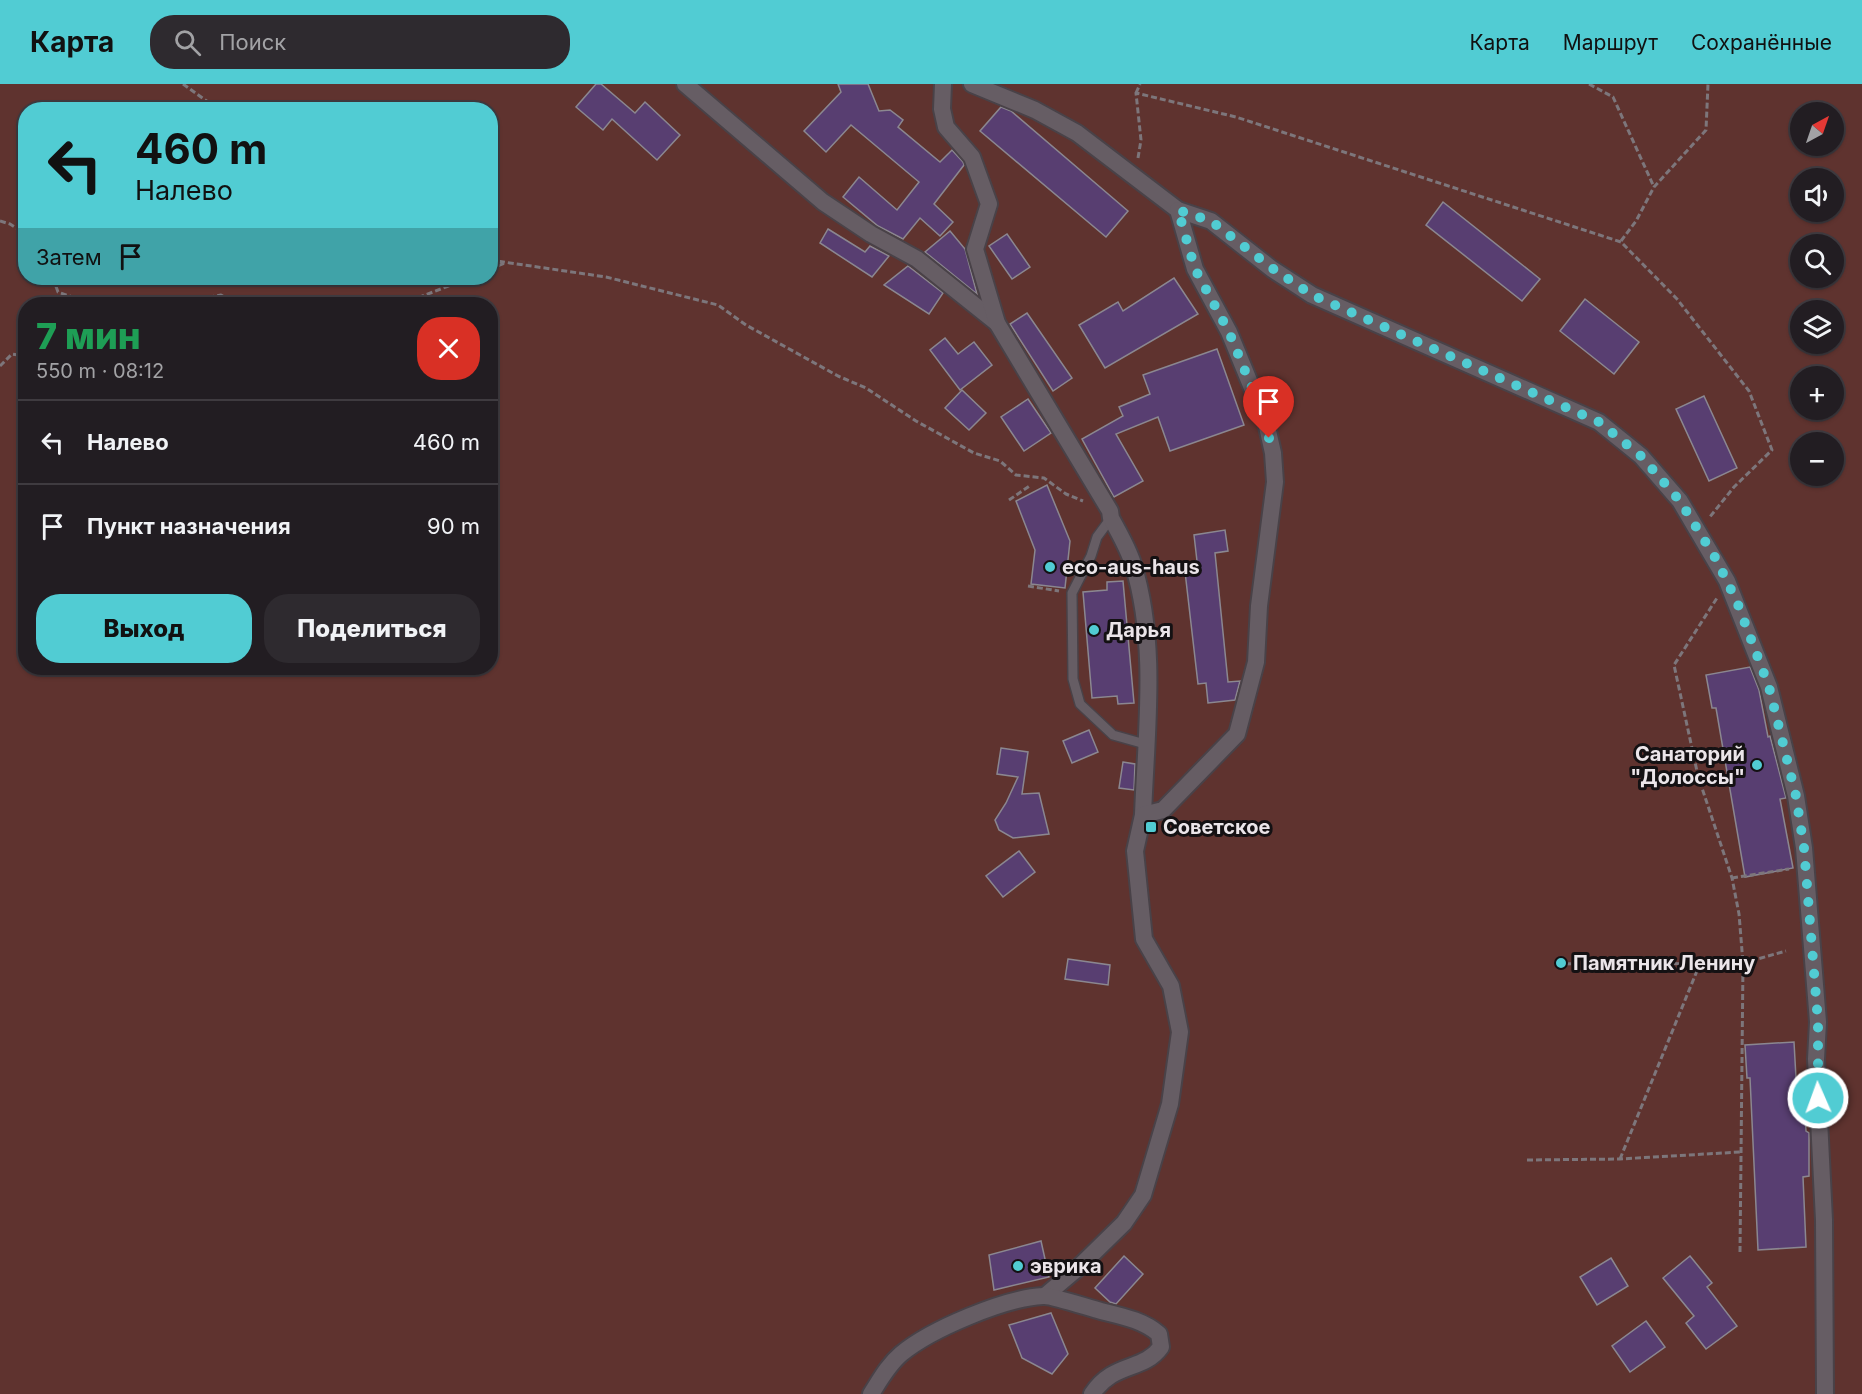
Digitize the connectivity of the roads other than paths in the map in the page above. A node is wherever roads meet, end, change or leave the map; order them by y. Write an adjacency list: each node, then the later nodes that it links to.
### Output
1 (685, 84): 5 (street)
2 (943, 84): 5 (street)
3 (972, 84): 4 (street)
4 (1178, 210): 8 (street); 12 (street)
5 (997, 323): 6 (street)
6 (1111, 515): 7 (street); 7 (lane)
7 (1145, 744): 8 (street)
8 (1143, 815): 9 (street)
9 (1046, 1295): 10 (street); 11 (street)
10 (871, 1394)
11 (1092, 1394)
12 (1825, 1394)

